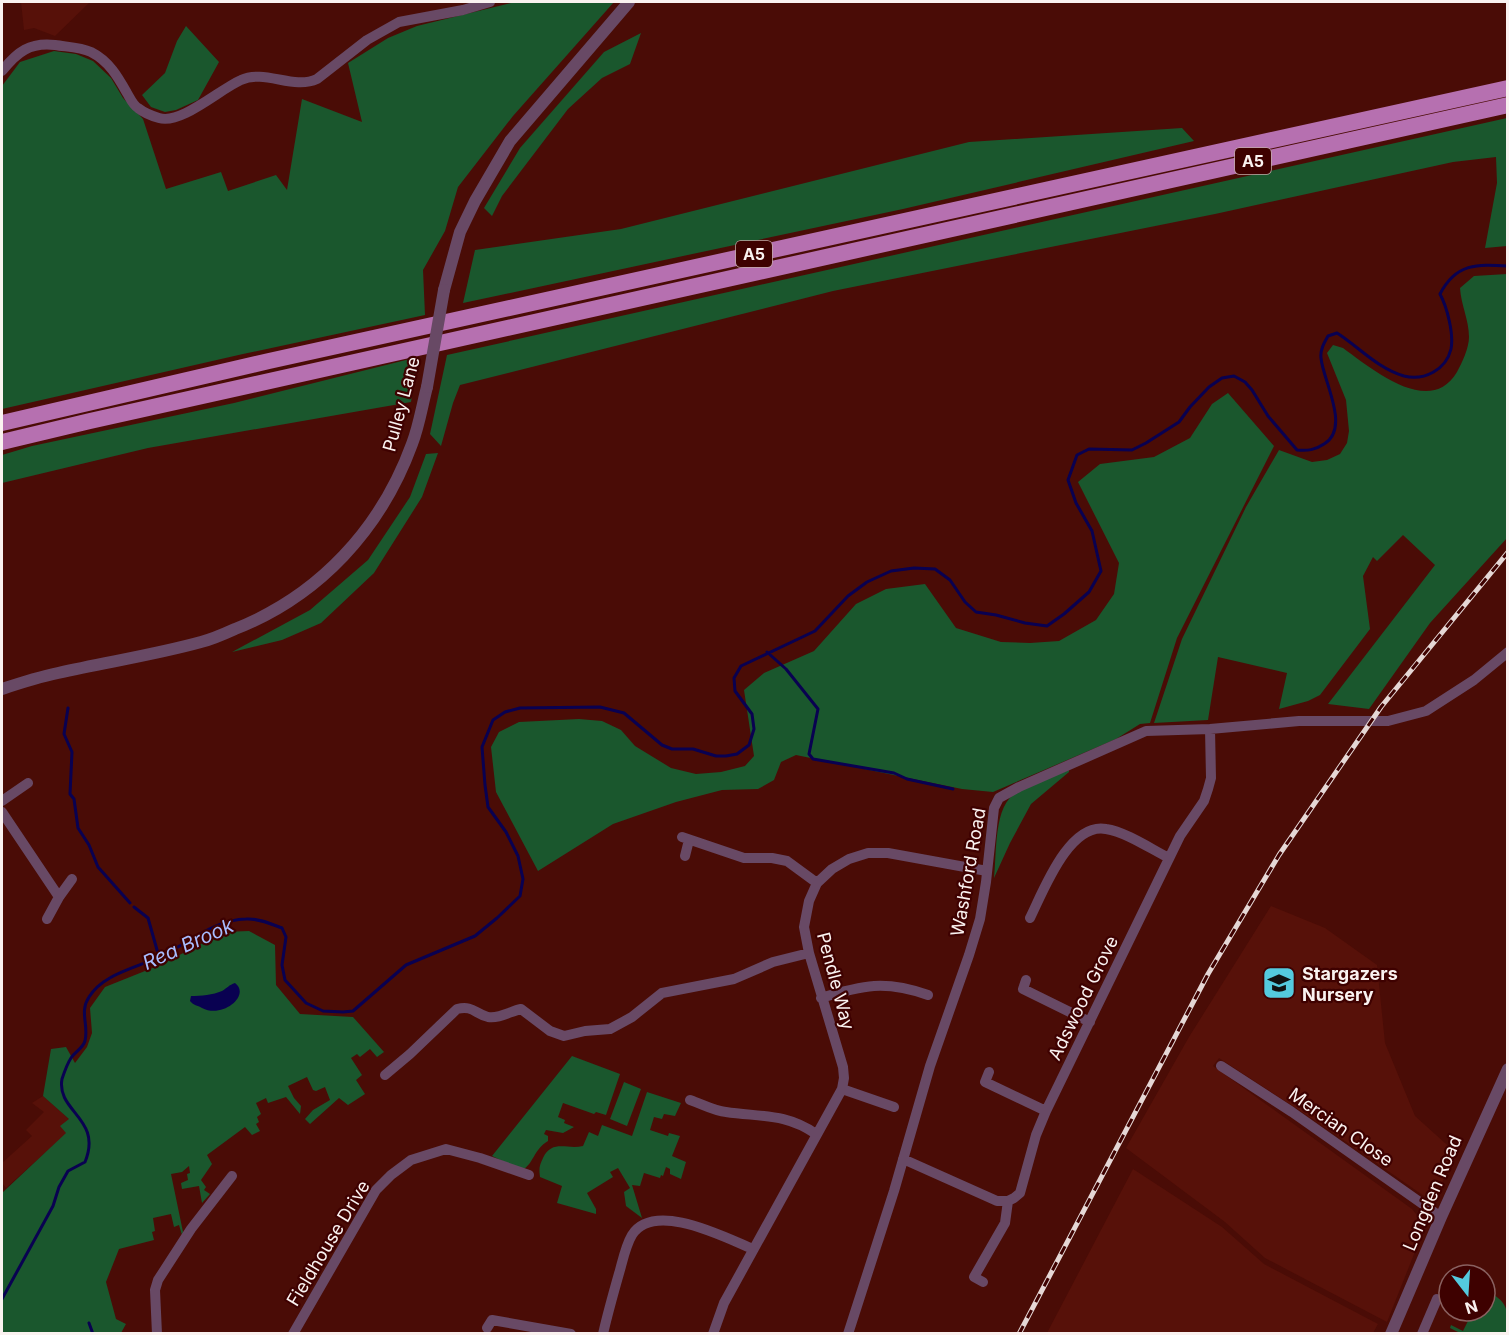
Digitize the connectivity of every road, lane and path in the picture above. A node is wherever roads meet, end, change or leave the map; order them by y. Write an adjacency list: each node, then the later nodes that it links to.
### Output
1 (490, 2): 3 (street)
2 (628, 2): 9 (street, Pulley Lane, bridge)
3 (2, 71)
4 (1508, 88): 6 (highway, A5)
5 (1508, 105): 7 (highway, A5)
6 (2, 423)
7 (2, 442)
8 (1508, 652): 10 (street, Washford Road)
9 (2, 689)
10 (1210, 729): 15 (street, Adswood Grove); 16 (street, Washford Road)
11 (28, 783): 12 (street)
12 (2, 801)
13 (2, 812): 19 (street)
14 (685, 856): 18 (street)
15 (1169, 858): 20 (street); 26 (street, Adswood Grove)
16 (987, 871): 18 (street); 38 (street, Washford Road)
17 (72, 879): 19 (street)
18 (817, 883): 22 (street, Pendle Way)
19 (59, 897): 21 (street)
20 (1030, 910)
21 (47, 919)
22 (809, 953): 25 (street, Pendle Way); 29 (street)
23 (1022, 989): 26 (street)
24 (928, 995): 25 (street)
25 (821, 998): 31 (street, Pendle Way)
26 (1090, 1022): 36 (street, Adswood Grove)
27 (1221, 1066): 42 (street, Mercian Close)
28 (1508, 1069): 42 (street, Longden Road)
29 (385, 1075)
30 (985, 1082): 36 (street)
31 (842, 1089): 35 (street); 37 (street)
32 (712, 1095): 34 (street)
33 (690, 1100): 34 (street)
34 (708, 1106): 37 (street)
35 (894, 1107)
36 (1046, 1111): 41 (street, Adswood Grove)
37 (816, 1134): 43 (street)
38 (903, 1159): 41 (street); 52 (street, Washford Road)
39 (529, 1174): 48 (street, Fieldhouse Drive)
40 (232, 1176): 47 (street)
41 (1008, 1201): 44 (street, Adswood Grove)
42 (1441, 1216): 53 (street, Longden Road)
43 (753, 1249): 50 (street); 51 (street)
44 (974, 1278)
45 (1437, 1299): 54 (street)
46 (491, 1319): 49 (street)
47 (157, 1334)
48 (293, 1334)
49 (571, 1334)
50 (603, 1334)
51 (712, 1334)
52 (848, 1334)
53 (1391, 1334)
54 (1422, 1334)

